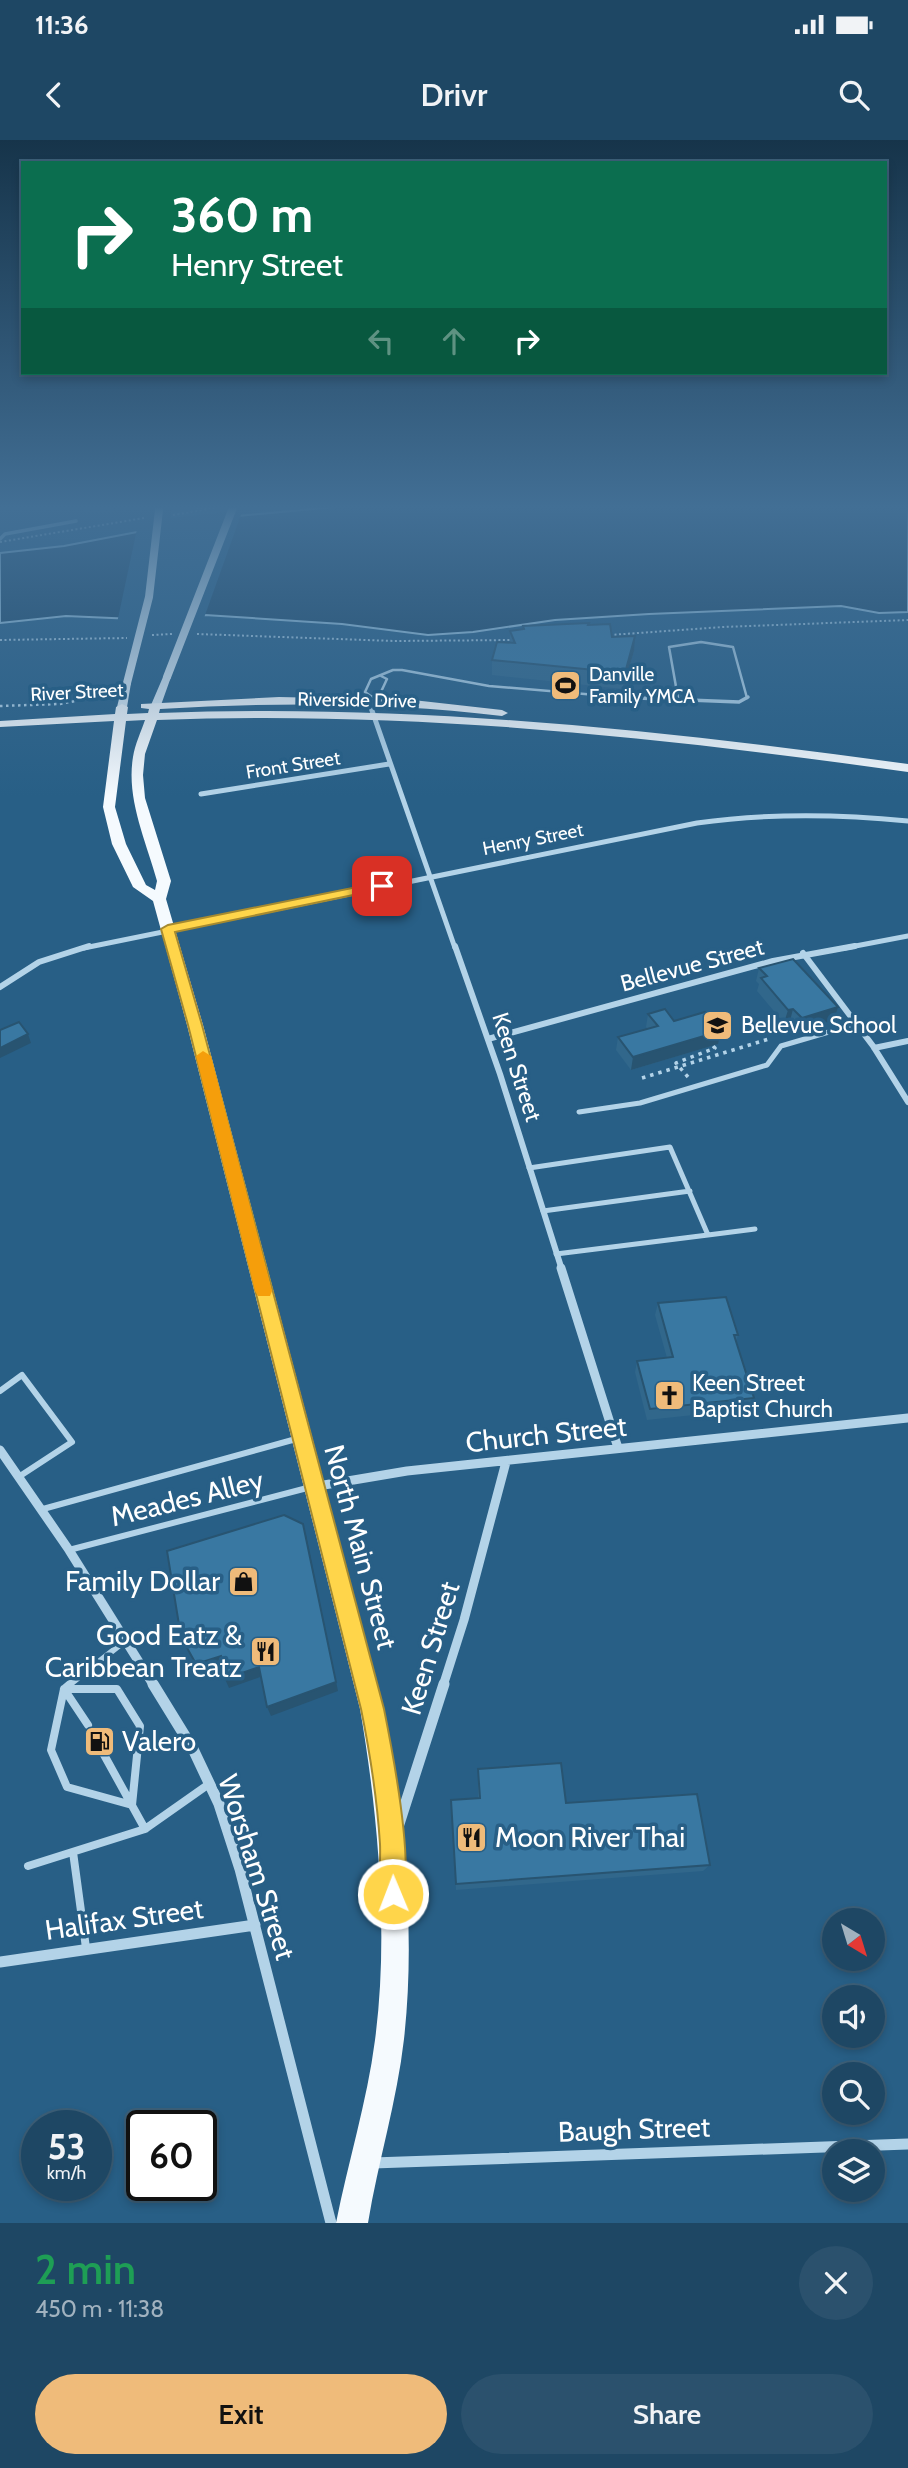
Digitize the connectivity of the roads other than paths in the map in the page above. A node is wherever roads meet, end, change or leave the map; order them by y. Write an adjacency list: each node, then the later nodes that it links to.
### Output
1 (146, 602): 7 (main road, bridge)
2 (196, 602): 6 (main road, bridge)
3 (381, 676): 4 (lane); 4 (lane); 5 (lane)
4 (371, 699): 6 (main road, Riverside Drive); 9 (street, Keen Street); 11 (main road, Riverside Drive)
5 (678, 700): 5 (lane)
6 (153, 711): 7 (main road, River Street); 9 (main road, Riverside Drive); 17 (main road, North Main Street)
7 (121, 712): 8 (main road, River Street); 10 (main road, River Street); 17 (main road, North Main Street)
8 (0, 714)
9 (374, 716): 11 (main road, Riverside Drive); 12 (street, Keen Street)
10 (0, 724)
11 (563, 727): 13 (main road, Riverside Drive)
12 (389, 764): 14 (street, Front Street); 16 (street, Keen Street)
13 (908, 768)
14 (201, 794)
15 (908, 821): 16 (street, Henry Street)
16 (429, 876): 18 (street, Henry Street); 23 (street, Keen Street)
17 (159, 899): 18 (main road, North Main Street)
18 (168, 929): 21 (street, Henry Street); 36 (main road, North Main Street)
19 (908, 936): 20 (street, Bellevue Street)
20 (803, 953): 22 (street); 23 (street, Bellevue Street)
21 (0, 987)
22 (856, 1024): 25 (street); 27 (lane)
23 (488, 1039): 28 (street, Keen Street)
24 (908, 1041): 25 (street)
25 (874, 1048): 26 (street)
26 (908, 1102)
27 (579, 1112)
28 (529, 1168): 29 (lane); 30 (street, Keen Street)
29 (690, 1191): 30 (lane); 32 (lane)
30 (543, 1211): 33 (street, Keen Street)
31 (755, 1229): 32 (lane)
32 (708, 1235): 33 (lane)
33 (556, 1254): 37 (street, Keen Street)
34 (0, 1391): 40 (lane)
35 (908, 1418): 37 (street, Church Street)
36 (301, 1437): 41 (main road, North Main Street); 42 (lane)
37 (618, 1448): 39 (street, Church Street)
38 (0, 1450): 40 (street, Worsham Street)
39 (506, 1462): 41 (street, Church Street); 51 (street, Keen Street)
40 (20, 1476): 42 (street, Worsham Street)
41 (314, 1487): 43 (lane, Meades Alley); 51 (main road, North Main Street)
42 (43, 1509): 43 (street, Worsham Street)
43 (69, 1550): 44 (street, Worsham Street)
44 (125, 1641): 45 (lane); 48 (street, Worsham Street)
45 (64, 1689): 46 (lane); 49 (lane); 49 (lane)
46 (88, 1725)
47 (103, 1753): 49 (lane)
48 (209, 1784): 50 (lane); 54 (street, Worsham Street)
49 (132, 1805): 50 (lane)
50 (145, 1829): 52 (lane)
51 (392, 1846): 58 (main road, North Main Street)
52 (73, 1852): 53 (lane); 55 (lane)
53 (28, 1866)
54 (255, 1926): 55 (street, Halifax Street); 59 (street, Worsham Street)
55 (86, 1948): 56 (street, Halifax Street)
56 (0, 1962)
57 (908, 2144): 58 (street, Baugh Street)
58 (362, 2163): 60 (main road, North Main Street)
59 (331, 2223)
60 (352, 2223)

